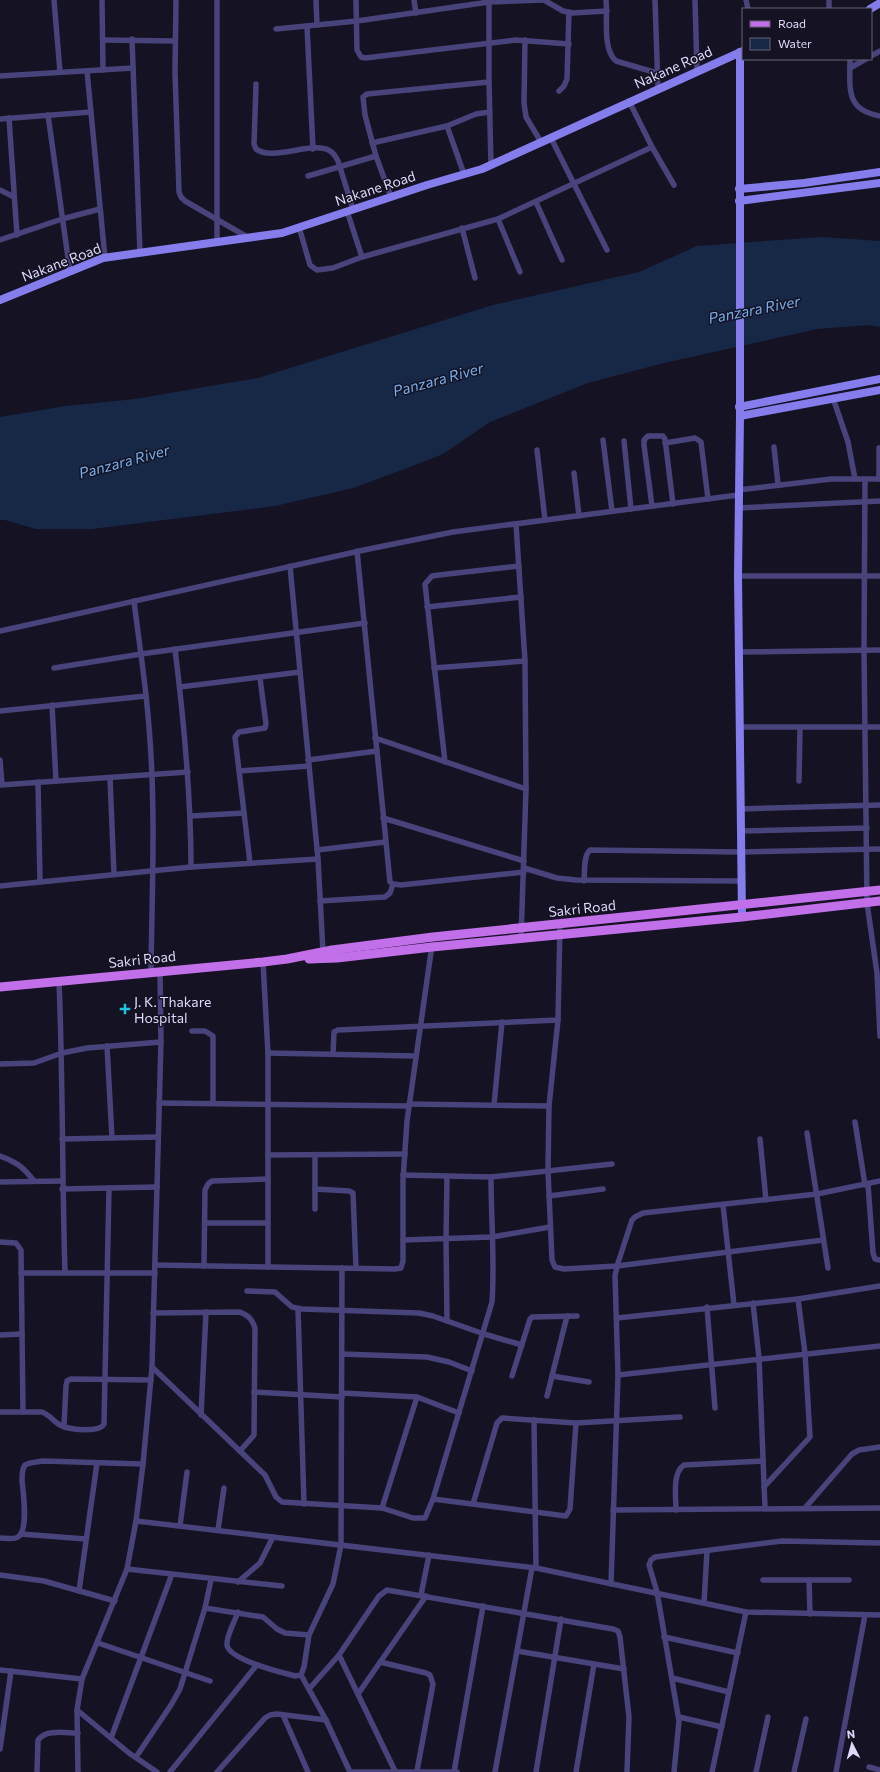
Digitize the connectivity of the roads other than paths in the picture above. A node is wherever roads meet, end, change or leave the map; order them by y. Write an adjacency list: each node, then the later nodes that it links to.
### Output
1 (54, 0): 38 (street)
2 (102, 0): 25 (street)
3 (176, 0): 27 (street)
4 (217, 0): 75 (street)
5 (316, 0): 21 (street)
6 (356, 0): 20 (street)
7 (414, 0): 19 (street)
8 (459, 0): 16 (street)
9 (544, 0): 13 (street); 18 (street)
10 (606, 0): 17 (street)
11 (655, 0): 39 (street)
12 (695, 0): 37 (street)
13 (489, 1): 16 (street); 28 (street)
14 (880, 3): 15 (street)
15 (871, 6)
16 (460, 7): 19 (street)
17 (607, 11): 18 (street); 39 (street)
18 (569, 12): 29 (street)
19 (416, 13): 20 (street)
20 (357, 21): 21 (street); 28 (street)
21 (317, 25): 22 (street)
22 (307, 26): 23 (street); 57 (street)
23 (276, 29)
24 (132, 39): 25 (street); 27 (street); 33 (street)
25 (103, 40): 35 (street)
26 (525, 40): 28 (street); 29 (street); 54 (street)
27 (176, 41): 75 (street)
28 (489, 42): 41 (street)
29 (569, 44): 44 (street)
30 (741, 51): 37 (street, Nakane Road); 67 (street)
31 (850, 60): 34 (street)
32 (864, 60): 34 (street)
33 (133, 68): 35 (street); 85 (street)
34 (850, 68): 49 (street)
35 (103, 70): 36 (street)
36 (87, 71): 38 (street); 46 (street)
37 (697, 71): 43 (street, Nakane Road)
38 (60, 72): 40 (street)
39 (657, 73): 43 (street)
40 (0, 76)
41 (489, 82): 47 (street); 55 (street)
42 (256, 84): 57 (street)
43 (658, 88): 45 (street, Nakane Road)
44 (559, 90)
45 (629, 102): 53 (street, Nakane Road); 56 (street)
46 (91, 112): 48 (street); 73 (street)
47 (490, 112): 52 (street); 59 (street)
48 (48, 115): 50 (street); 76 (street)
49 (880, 116)
50 (9, 118): 51 (street); 69 (street)
51 (0, 119)
52 (447, 126): 55 (street); 62 (street)
53 (550, 138): 54 (street, Nakane Road); 65 (street)
54 (541, 142): 59 (street, Nakane Road)
55 (372, 143): 58 (street)
56 (652, 147): 65 (street); 66 (street)
57 (313, 149): 60 (street)
58 (376, 156): 60 (street); 70 (street)
59 (491, 165): 62 (street, Nakane Road)
60 (340, 167): 63 (street); 74 (street)
61 (880, 172): 67 (street)
62 (464, 174): 70 (street, Nakane Road)
63 (308, 176)
64 (880, 182): 72 (street)
65 (574, 184): 71 (street); 84 (street)
66 (674, 185)
67 (739, 189): 72 (street)
68 (0, 190): 69 (street)
69 (14, 197): 80 (street)
70 (391, 197): 74 (street, Nakane Road)
71 (536, 202): 77 (street); 88 (street)
72 (739, 205): 96 (street)
73 (100, 210): 76 (street); 87 (street)
74 (350, 210): 78 (street, Nakane Road); 86 (street)
75 (217, 218): 81 (street); 83 (street)
76 (62, 219): 80 (street); 89 (street)
77 (498, 219): 79 (street); 90 (street)
78 (299, 227): 81 (street, Nakane Road); 86 (street)
79 (462, 228): 86 (street); 91 (street)
80 (17, 235): 82 (street)
81 (249, 238): 83 (street, Nakane Road)
82 (0, 240)
83 (217, 242): 85 (street, Nakane Road)
84 (607, 250)
85 (140, 253): 87 (street, Nakane Road)
86 (362, 257)
87 (105, 258): 89 (street, Nakane Road)
88 (562, 260)
89 (70, 272): 92 (street, Nakane Road)
90 (520, 272)
91 (475, 278)
92 (0, 300)
93 (880, 379): 96 (street)
94 (880, 390): 95 (street)
95 (833, 398): 97 (street); 105 (street)
96 (739, 407): 97 (street)
97 (740, 416): 109 (street)
98 (603, 440): 117 (street)
99 (624, 441): 116 (street)
100 (665, 443): 110 (street); 113 (street); 114 (street)
101 (774, 447): 108 (street)
102 (879, 448): 107 (street)
103 (537, 450): 119 (street)
104 (574, 473): 118 (street)
105 (854, 479): 106 (street); 108 (street)
106 (866, 479): 107 (street); 111 (street)
107 (880, 479)
108 (778, 484): 109 (street)
109 (738, 493): 110 (street); 115 (street)
110 (708, 499): 113 (street)
111 (866, 501): 112 (street); 115 (street); 125 (street)
112 (880, 501)
113 (673, 504): 114 (street)
114 (652, 506): 116 (street)
115 (738, 508): 124 (street)
116 (631, 509): 117 (street)
117 (612, 512): 118 (street)
118 (579, 516): 119 (street)
119 (545, 520): 120 (street)
120 (516, 524): 121 (street); 123 (street)
121 (357, 551): 122 (street); 130 (street)
122 (290, 566): 128 (street); 132 (street)
123 (519, 566): 127 (street); 129 (street)
124 (738, 576): 125 (street); 136 (street)
125 (864, 576): 126 (street); 134 (street)
126 (880, 576)
127 (521, 597): 129 (street); 138 (street)
128 (134, 601): 131 (street); 137 (street)
129 (427, 607): 140 (street)
130 (365, 623): 132 (street); 151 (street)
131 (0, 631)
132 (296, 632): 133 (street); 141 (street)
133 (176, 649): 137 (street); 143 (street)
134 (864, 650): 135 (street); 136 (street); 149 (street)
135 (880, 650)
136 (738, 652): 147 (street)
137 (141, 654): 139 (street); 144 (street)
138 (525, 661): 140 (street); 164 (street)
139 (54, 668)
140 (434, 668): 154 (street)
141 (300, 672): 142 (street); 155 (street)
142 (260, 678): 143 (street); 156 (street)
143 (180, 687): 157 (street)
144 (146, 696): 145 (street); 158 (street)
145 (52, 705): 146 (street); 160 (street)
146 (0, 711)
147 (739, 727): 148 (street); 167 (street)
148 (800, 727): 149 (street); 161 (street)
149 (865, 727): 150 (street); 165 (street)
150 (880, 727)
151 (376, 738): 152 (street); 154 (street)
152 (377, 751): 155 (street); 170 (street)
153 (0, 760): 163 (street)
154 (445, 762): 164 (street)
155 (309, 763): 156 (street); 175 (street)
156 (239, 771): 168 (street)
157 (188, 772): 158 (street); 169 (street)
158 (152, 776): 159 (street); 183 (street)
159 (110, 778): 160 (street); 184 (street)
160 (56, 781): 162 (street)
161 (799, 781)
162 (38, 782): 163 (street); 187 (street)
163 (1, 784)
164 (526, 789): 179 (street)
165 (866, 805): 166 (street); 167 (street); 171 (street)
166 (880, 805)
167 (740, 809): 172 (street)
168 (244, 814): 169 (street); 180 (street)
169 (191, 816): 181 (street)
170 (383, 818): 173 (street); 179 (street)
171 (867, 828): 172 (street); 176 (street)
172 (740, 830): 177 (street)
173 (385, 842): 175 (street); 188 (street)
174 (880, 849): 176 (street)
175 (317, 850): 178 (street)
176 (867, 850): 177 (street); 191 (street)
177 (740, 852): 185 (street); 186 (street)
178 (318, 859): 180 (street); 192 (street)
179 (524, 862): 182 (street)
180 (250, 863): 181 (street)
181 (191, 867): 183 (street)
182 (524, 870): 186 (street); 188 (street); 198 (street)
183 (153, 871): 184 (street); 206 (street)
184 (114, 874): 187 (street)
185 (740, 880): 186 (street); 195 (street)
186 (584, 881)
187 (40, 882): 189 (street)
188 (393, 884): 192 (street)
189 (0, 886)
190 (880, 890): 191 (main road, Sakri Road)
191 (867, 892): 194 (street); 195 (main road, Sakri Road)
192 (320, 901): 203 (street)
193 (880, 901): 194 (main road, Sakri Road)
194 (867, 903): 196 (main road, Sakri Road); 207 (street)
195 (741, 905): 196 (street); 197 (main road, Sakri Road)
196 (742, 917): 199 (main road, Sakri Road)
197 (560, 924): 198 (main road, Sakri Road); 199 (street)
198 (521, 928): 200 (main road, Sakri Road); 201 (street)
199 (560, 934): 201 (main road, Sakri Road); 210 (street)
200 (433, 937): 202 (street); 203 (main road, Sakri Road)
201 (520, 938): 202 (main road, Sakri Road)
202 (432, 947): 204 (main road, Sakri Road); 212 (street)
203 (323, 952): 204 (main road, Sakri Road)
204 (287, 959): 205 (main road, Sakri Road)
205 (263, 962): 206 (main road, Sakri Road); 218 (street)
206 (156, 972): 208 (main road, Sakri Road); 215 (street)
207 (878, 976): 214 (street)
208 (59, 981): 209 (main road, Sakri Road); 217 (street)
209 (0, 987)
210 (558, 1020): 211 (street); 227 (street)
211 (502, 1022): 212 (street); 226 (street)
212 (420, 1025): 219 (street); 220 (street)
213 (192, 1031): 223 (street)
214 (880, 1036)
215 (161, 1042): 216 (street); 222 (street)
216 (107, 1046): 217 (street); 231 (street)
217 (62, 1053): 221 (street); 232 (street)
218 (268, 1053): 219 (street); 224 (street)
219 (333, 1054): 220 (street)
220 (415, 1056): 225 (street)
221 (0, 1064)
222 (159, 1103): 223 (street); 230 (street)
223 (213, 1104): 224 (street)
224 (268, 1104): 225 (street); 235 (street)
225 (409, 1105): 226 (street); 234 (street)
226 (494, 1106): 227 (street)
227 (549, 1106): 239 (street)
228 (855, 1122): 248 (street)
229 (807, 1132): 254 (street)
230 (158, 1137): 231 (street); 249 (street)
231 (112, 1138): 232 (street)
232 (62, 1139): 243 (street)
233 (760, 1139): 256 (street)
234 (405, 1154): 236 (street); 240 (street)
235 (268, 1155): 236 (street); 244 (street)
236 (315, 1155): 251 (street)
237 (0, 1156): 245 (street)
238 (612, 1164): 239 (street)
239 (548, 1171): 242 (street); 255 (street)
240 (403, 1175): 241 (street); 264 (street)
241 (447, 1177): 242 (street); 263 (street)
242 (491, 1177): 262 (street)
243 (62, 1180): 245 (street); 253 (street)
244 (268, 1180): 259 (street); 260 (street)
245 (34, 1181): 247 (street)
246 (880, 1181): 248 (street)
247 (0, 1182)
248 (866, 1185): 254 (street); 268 (street)
249 (157, 1187): 250 (street); 269 (street)
250 (109, 1188): 253 (street); 278 (street)
251 (315, 1189): 258 (street); 274 (street)
252 (603, 1189): 255 (street)
253 (62, 1190): 277 (street)
254 (817, 1194): 256 (street); 265 (street)
255 (549, 1196): 261 (street)
256 (766, 1200): 257 (street)
257 (723, 1205): 267 (street); 271 (street)
258 (315, 1209)
259 (205, 1223): 260 (street); 270 (street)
260 (268, 1223): 272 (street)
261 (550, 1228): 262 (street); 271 (street)
262 (492, 1237): 263 (street); 295 (street)
263 (446, 1239): 264 (street); 293 (street)
264 (403, 1240): 274 (street)
265 (823, 1240): 267 (street); 275 (street)
266 (0, 1242): 276 (street)
267 (727, 1252): 271 (street); 284 (street)
268 (880, 1260)
269 (155, 1265): 270 (street); 279 (street)
270 (204, 1266): 272 (street)
271 (617, 1266): 292 (street)
272 (268, 1267): 273 (street)
273 (342, 1268): 274 (street); 287 (street)
274 (356, 1268)
275 (828, 1268)
276 (21, 1272): 277 (street); 294 (street)
277 (65, 1273): 278 (street)
278 (106, 1273): 279 (street); 308 (street)
279 (155, 1273): 289 (street)
280 (880, 1286): 282 (street)
281 (247, 1291): 286 (street)
282 (798, 1299): 283 (street); 299 (street)
283 (753, 1303): 284 (street); 301 (street)
284 (734, 1305): 285 (street)
285 (707, 1307): 292 (street); 302 (street)
286 (298, 1309): 287 (street); 312 (street)
287 (342, 1310): 293 (street); 300 (street)
288 (206, 1312): 289 (street); 311 (street); 320 (street)
289 (154, 1313): 303 (street)
290 (567, 1316): 291 (street); 297 (street); 307 (street)
291 (577, 1316)
292 (617, 1318): 305 (street)
293 (447, 1321): 295 (street)
294 (22, 1334): 296 (street); 318 (street)
295 (484, 1334): 297 (street); 304 (street)
296 (0, 1335)
297 (522, 1345): 306 (street)
298 (880, 1346): 299 (street)
299 (805, 1353): 301 (street); 332 (street)
300 (342, 1354): 304 (street); 313 (street)
301 (759, 1358): 302 (street); 328 (street)
302 (712, 1364): 305 (street); 316 (street)
303 (152, 1367): 309 (street); 320 (street)
304 (472, 1371): 319 (street)
305 (618, 1375): 322 (street)
306 (512, 1376)
307 (552, 1376): 310 (street); 314 (street)
308 (106, 1380): 309 (street); 325 (street); 325 (street)
309 (151, 1380): 330 (street)
310 (589, 1382)
311 (254, 1392): 312 (street); 327 (street)
312 (300, 1395): 313 (street); 335 (street)
313 (342, 1395): 315 (street); 337 (street)
314 (547, 1396)
315 (417, 1397): 319 (street); 338 (street)
316 (715, 1408)
317 (0, 1412): 318 (street)
318 (23, 1412): 325 (street)
319 (459, 1413): 334 (street)
320 (201, 1415): 327 (street)
321 (680, 1417): 322 (street)
322 (616, 1419): 324 (street); 342 (street)
323 (534, 1420): 324 (street); 336 (street); 344 (street)
324 (576, 1423): 344 (street)
325 (64, 1426)
326 (880, 1447): 340 (street)
327 (240, 1451): 335 (street)
328 (763, 1461): 332 (street); 343 (street)
329 (97, 1463): 330 (street); 348 (street); 351 (street)
330 (143, 1464): 345 (street)
331 (187, 1472): 346 (street)
332 (764, 1487): 339 (street)
333 (224, 1488): 347 (street)
334 (433, 1499): 336 (street); 338 (street)
335 (304, 1504): 337 (street)
336 (472, 1504): 344 (street)
337 (343, 1505): 338 (street); 353 (street)
338 (382, 1508)
339 (765, 1508): 340 (street); 343 (street)
340 (805, 1508): 341 (street)
341 (880, 1508)
342 (613, 1510): 343 (street); 365 (street)
343 (676, 1510)
344 (536, 1513): 356 (street)
345 (136, 1521): 346 (street); 357 (street)
346 (180, 1526): 347 (street)
347 (218, 1530): 349 (street)
348 (21, 1534): 350 (street); 351 (street)
349 (273, 1537): 353 (street); 364 (street)
350 (0, 1538)
351 (86, 1539): 367 (street)
352 (880, 1543): 354 (street)
353 (341, 1545): 355 (street); 381 (street)
354 (707, 1551): 368 (street); 371 (street)
355 (429, 1555): 356 (street); 369 (street)
356 (534, 1568): 365 (street); 376 (street)
357 (127, 1569): 358 (street); 370 (street)
358 (172, 1574): 360 (street); 387 (street)
359 (0, 1575): 367 (street)
360 (211, 1580): 364 (street); 373 (street)
361 (763, 1580): 362 (street)
362 (809, 1580): 363 (street); 377 (street)
363 (849, 1580)
364 (238, 1582): 366 (street)
365 (611, 1584): 368 (street)
366 (282, 1586)
367 (79, 1591): 370 (street)
368 (657, 1592): 371 (street); 382 (street)
369 (423, 1595): 372 (street); 386 (street); 389 (street)
370 (115, 1601): 383 (street)
371 (704, 1603): 375 (street)
372 (483, 1606): 376 (street); 425 (street)
373 (206, 1608): 374 (street); 395 (street)
374 (238, 1612): 381 (street); 391 (street)
375 (746, 1612): 377 (street); 385 (street)
376 (524, 1613): 380 (street); 384 (street)
377 (810, 1614): 378 (street)
378 (865, 1615): 379 (street); 434 (street)
379 (880, 1615)
380 (561, 1620): 388 (street); 392 (street)
381 (309, 1635): 396 (street)
382 (664, 1637): 385 (street); 397 (street)
383 (98, 1643): 387 (street); 398 (street)
384 (516, 1652): 388 (street); 426 (street)
385 (738, 1653): 401 (street)
386 (339, 1655): 400 (street); 402 (street)
387 (141, 1658): 395 (street); 411 (street)
388 (554, 1658): 390 (street); 427 (street)
389 (380, 1662): 402 (street); 417 (street)
390 (594, 1664): 392 (street); 428 (street)
391 (256, 1666): 396 (street); 421 (street)
392 (624, 1669): 429 (street)
393 (0, 1670): 394 (street)
394 (11, 1671): 398 (street); 412 (street)
395 (185, 1674): 399 (street); 413 (street)
396 (301, 1675): 400 (street)
397 (672, 1678): 401 (street); 406 (street)
398 (82, 1679): 403 (street)
399 (210, 1681)
400 (309, 1689): 408 (street)
401 (729, 1692): 409 (street)
402 (358, 1694): 416 (street)
403 (77, 1710): 410 (street); 411 (street)
404 (283, 1715): 408 (street); 422 (street); 423 (street)
405 (768, 1717): 432 (street)
406 (679, 1718): 409 (street); 430 (street)
407 (806, 1719): 433 (street)
408 (326, 1720): 424 (street)
409 (722, 1727): 431 (street)
410 (78, 1733): 418 (street); 419 (street)
411 (111, 1738): 413 (street)
412 (0, 1749)
413 (136, 1757): 420 (street)
414 (869, 1767): 415 (street)
415 (880, 1770)
416 (395, 1771): 417 (street); 424 (street)
417 (417, 1771): 425 (street)
418 (37, 1772)
419 (78, 1772)
420 (157, 1772)
421 (170, 1772)
422 (217, 1772)
423 (308, 1772)
424 (350, 1772)
425 (455, 1772)
426 (495, 1772)
427 (536, 1772)
428 (576, 1772)
429 (627, 1772)
430 (674, 1772)
431 (712, 1772)
432 (756, 1772)
433 (794, 1772)
434 (836, 1772)

